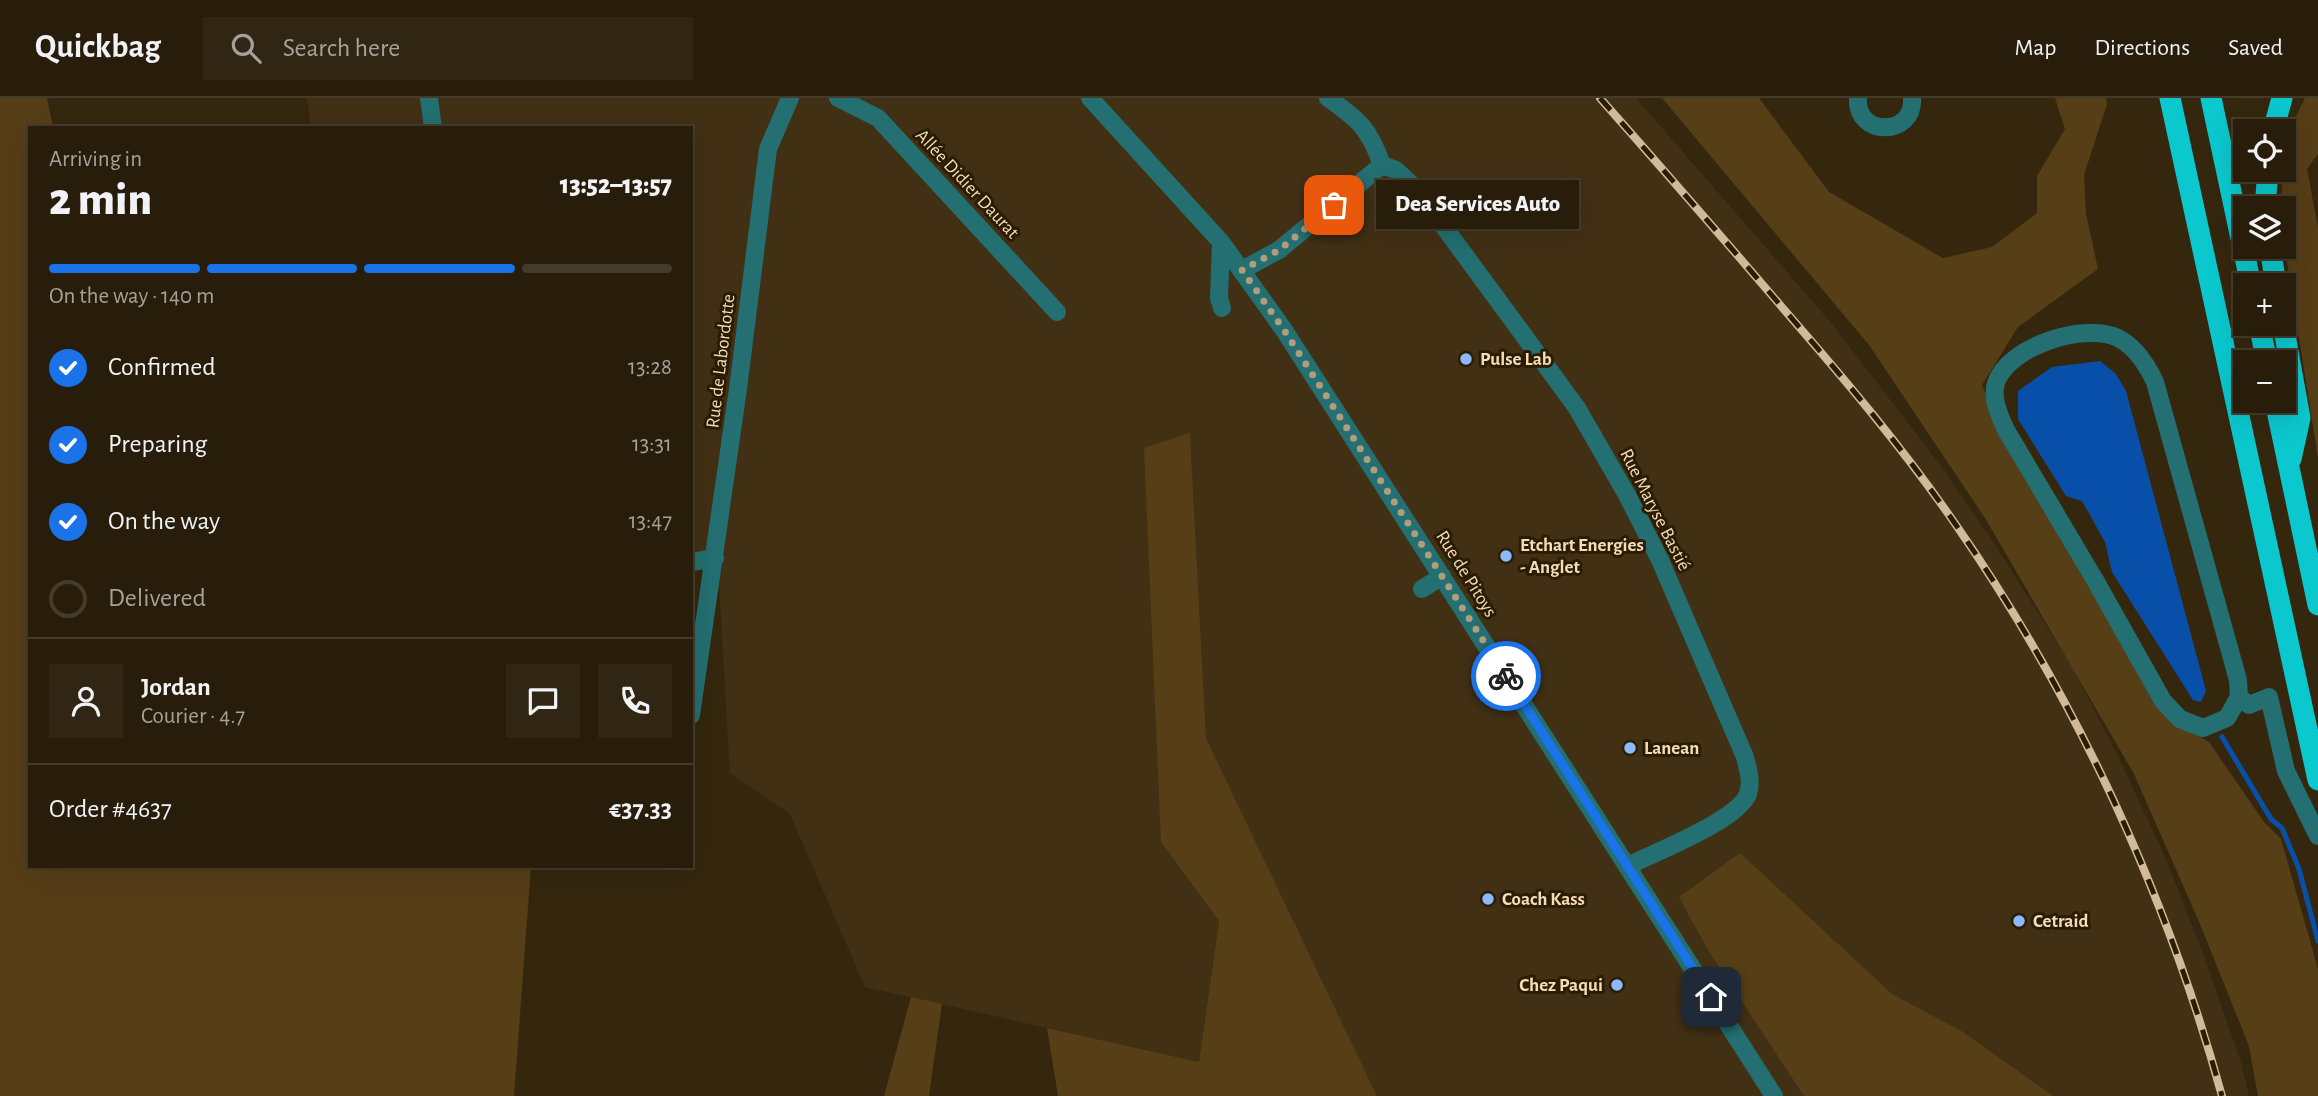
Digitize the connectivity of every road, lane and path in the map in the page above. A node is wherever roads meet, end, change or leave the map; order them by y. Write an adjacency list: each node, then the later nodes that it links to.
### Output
1 (429, 98): 14 (street)
2 (790, 98): 25 (street, Rue de Labordotte)
3 (838, 98): 21 (street, Allée Didier Daurat)
4 (1090, 98): 17 (street, Rue de Pitoys)
5 (1328, 98): 15 (street)
6 (1842, 98): 12 (street)
7 (1912, 98): 12 (street)
8 (2155, 98): 16 (highway)
9 (2170, 98): 16 (highway)
10 (2211, 98): 19 (highway)
11 (2283, 98): 13 (highway)
12 (1859, 106)
13 (2277, 119)
14 (433, 126)
15 (1382, 165): 18 (street); 34 (street, Rue Maryse Bastié)
16 (2188, 185): 32 (highway)
17 (1221, 242): 18 (street, Rue de Pitoys); 20 (street)
18 (1242, 270): 27 (street, Rue de Pitoys)
19 (2248, 273)
20 (1222, 308)
21 (1057, 312)
22 (2285, 336): 24 (highway)
23 (2278, 413): 24 (highway)
24 (2289, 468): 29 (highway)
25 (715, 558): 26 (street); 31 (street, Rue de Labordotte)
26 (693, 562)
27 (1442, 576): 28 (street); 34 (street, Rue de Pitoys)
28 (1422, 589)
29 (2318, 605)
30 (2239, 697): 30 (street); 33 (street)
31 (693, 702)
32 (2318, 780)
33 (2318, 836)
34 (1628, 866): 35 (street, Rue de Pitoys)
35 (1774, 1096)

